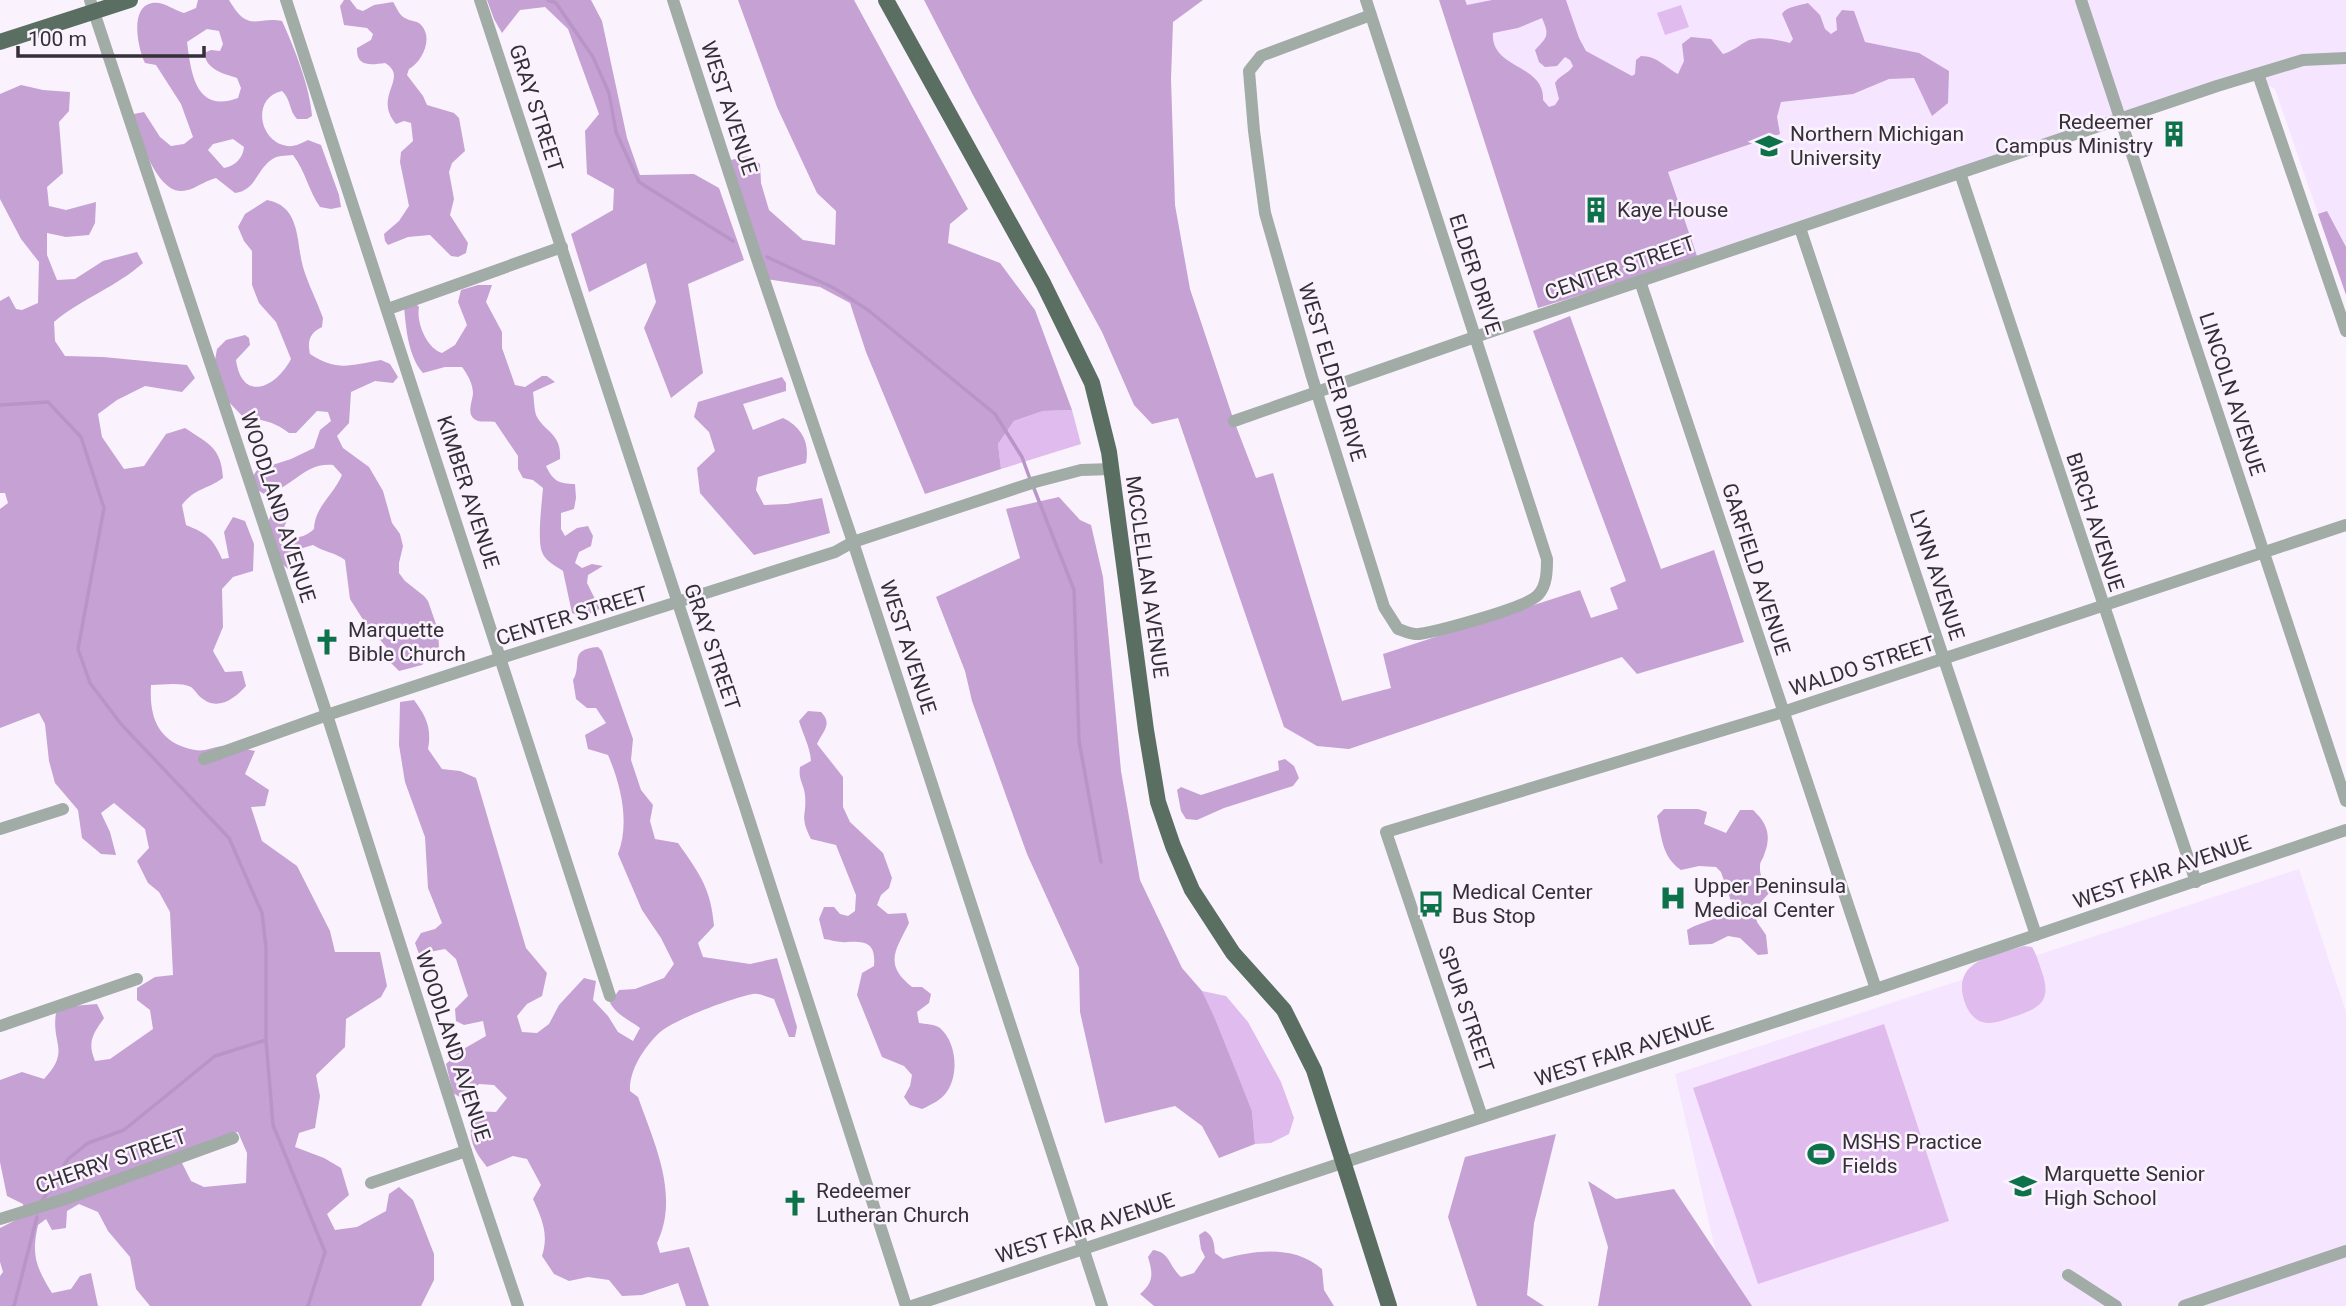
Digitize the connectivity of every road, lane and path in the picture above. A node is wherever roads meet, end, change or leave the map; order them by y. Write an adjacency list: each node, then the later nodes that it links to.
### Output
1 (130, 0): 8 (main road)
2 (286, 0): 18 (street, KIMBER AVENUE)
3 (480, 0): 16 (street, GRAY STREET)
4 (673, 0): 25 (street, WEST AVENUE)
5 (886, 0): 23 (main road, MCCLELLAN AVENUE)
6 (1366, 0): 9 (street, ELDER DRIVE)
7 (2081, 0): 13 (street, LINCOLN AVENUE)
8 (92, 6): 10 (main road); 33 (street, WOODLAND AVENUE)
9 (1371, 15): 20 (street, ELDER DRIVE); 21 (street, WEST ELDER DRIVE)
10 (0, 42)
11 (2346, 58): 12 (street, CENTER STREET)
12 (2258, 74): 13 (street, CENTER STREET); 19 (street)
13 (2120, 118): 14 (street, CENTER STREET); 26 (street, LINCOLN AVENUE)
14 (1960, 173): 15 (street, CENTER STREET); 29 (street, BIRCH AVENUE)
15 (1800, 228): 17 (street, CENTER STREET); 31 (street, LYNN AVENUE)
16 (562, 247): 18 (street); 28 (street, GRAY STREET)
17 (1640, 281): 20 (street, CENTER STREET); 32 (street, GARFIELD AVENUE)
18 (388, 310): 30 (street, KIMBER AVENUE)
19 (2346, 331)
20 (1475, 337): 21 (street, CENTER STREET); 27 (street, ELDER DRIVE)
21 (1318, 391): 22 (street, CENTER STREET); 27 (street, WEST ELDER DRIVE)
22 (1234, 421)
23 (1112, 469): 25 (street, CENTER STREET); 49 (main road, MCCLELLAN AVENUE)
24 (2346, 525): 26 (street, WALDO STREET)
25 (853, 542): 28 (street, CENTER STREET); 52 (street, WEST AVENUE)
26 (2265, 552): 29 (street, WALDO STREET); 35 (street, LINCOLN AVENUE)
27 (1548, 559)
28 (677, 604): 30 (street, CENTER STREET); 56 (street, GRAY STREET)
29 (2103, 606): 31 (street, WALDO STREET); 40 (street, BIRCH AVENUE)
30 (501, 658): 33 (street, CENTER STREET); 44 (street, KIMBER AVENUE)
31 (1945, 660): 32 (street, WALDO STREET); 41 (street, LYNN AVENUE)
32 (1783, 712): 39 (street, WALDO STREET); 43 (street, GARFIELD AVENUE)
33 (327, 715): 34 (street, CENTER STREET); 48 (street, WOODLAND AVENUE)
34 (204, 759)
35 (2346, 800)
36 (63, 809): 37 (street)
37 (0, 829)
38 (2346, 830): 40 (street, WEST FAIR AVENUE)
39 (1386, 832): 46 (street, SPUR STREET)
40 (2196, 882): 41 (street, WEST FAIR AVENUE)
41 (2036, 935): 43 (street, WEST FAIR AVENUE)
42 (137, 979): 45 (street)
43 (1876, 989): 46 (street, WEST FAIR AVENUE)
44 (610, 996)
45 (0, 1026)
46 (1482, 1117): 49 (street, WEST FAIR AVENUE)
47 (233, 1138): 51 (street, CHERRY STREET)
48 (466, 1151): 50 (street); 55 (street, WOODLAND AVENUE)
49 (1342, 1163): 52 (street, WEST FAIR AVENUE); 59 (main road, MCCLELLAN AVENUE)
50 (371, 1183)
51 (0, 1219)
52 (1083, 1249): 57 (street, WEST FAIR AVENUE); 58 (street, WEST AVENUE)
53 (2346, 1251): 61 (street)
54 (2068, 1275): 60 (street)
55 (519, 1306)
56 (906, 1306)
57 (912, 1306)
58 (1102, 1306)
59 (1389, 1306)
60 (2116, 1306)
61 (2184, 1306)

